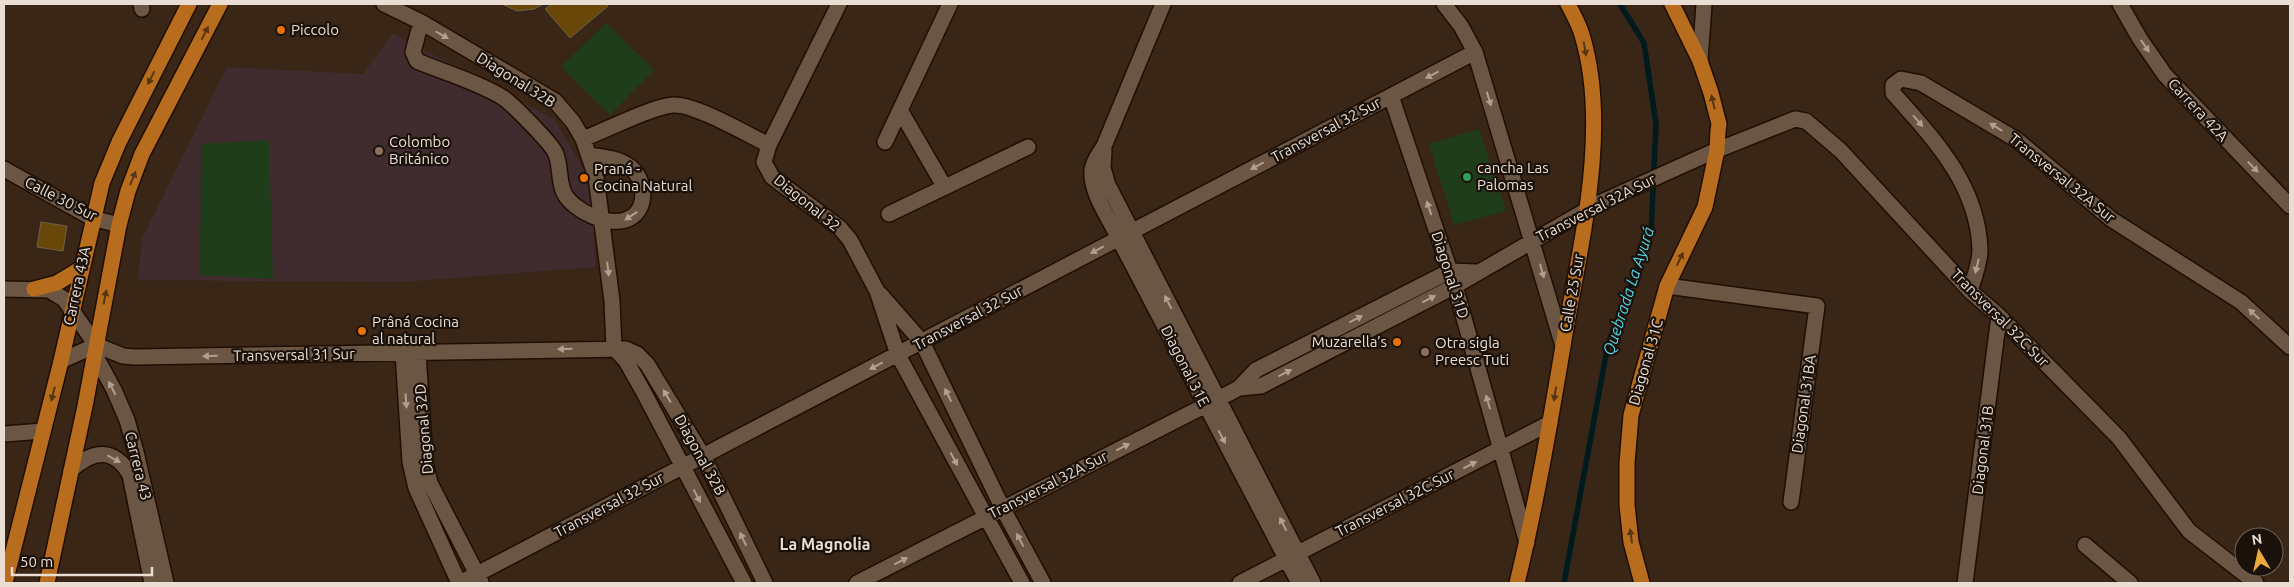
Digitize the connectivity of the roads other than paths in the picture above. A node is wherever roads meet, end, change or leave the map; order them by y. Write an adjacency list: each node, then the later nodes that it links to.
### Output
1 (189, 4): 28 (main road, Carrera 43A, one-way to 28)
2 (220, 4): 30 (main road, Carrera 43A, one-way to 2)
3 (384, 4): 12 (street, Diagonal 32B)
4 (839, 4): 19 (street, Diagonal 32)
5 (950, 4): 16 (street)
6 (1163, 4): 31 (street, Diagonal 31E)
7 (1444, 4): 13 (street)
8 (1568, 4): 26 (main road, Calle 25 Sur, one-way to 26)
9 (1672, 4): 14 (main road, Diagonal 31C)
10 (1704, 4): 14 (street)
11 (2120, 4): 25 (street, Carrera 42A, one-way to 25)
12 (421, 22): 17 (street, Diagonal 32B, one-way to 17); 29 (street)
13 (1475, 52): 15 (street, Transversal 32 Sur, one-way to 15); 32 (street, one-way to 32)
14 (1700, 61): 21 (main road, Diagonal 31C, one-way to 14)
15 (1391, 96): 31 (street, Transversal 32 Sur, one-way to 31); 34 (street, Diagonal 31D, one-way to 15)
16 (900, 110): 18 (street); 24 (street)
17 (584, 139): 19 (street); 22 (street, Diagonal 32B)
18 (886, 142)
19 (769, 145): 40 (street, Diagonal 32)
20 (1028, 147): 24 (street)
21 (1717, 150): 26 (street, Transversal 32A Sur); 37 (main road, Diagonal 31C, one-way to 21); 41 (street, Transversal 32C Sur)
22 (589, 155): 29 (street, Diagonal 32B); 29 (street, one-way to 29)
23 (4, 169): 28 (street, Calle 30 Sur)
24 (944, 186): 27 (street)
25 (2290, 206)
26 (1586, 210): 32 (street, Transversal 32A Sur); 45 (main road, Calle 25 Sur)
27 (889, 214)
28 (92, 218): 30 (street, Calle 30 Sur); 33 (main road, Carrera 43A)
29 (602, 221): 47 (street, Diagonal 32B, one-way to 47)
30 (119, 225): 48 (main road, Carrera 43A, one-way to 30)
31 (1126, 235): 44 (street, Transversal 32 Sur, one-way to 44); 53 (street, Diagonal 31E)
32 (1533, 240): 35 (street, Transversal 32A Sur); 45 (street, one-way to 45)
33 (80, 270): 39 (main road); 42 (main road, Carrera 43A)
34 (1450, 271): 35 (street, Transversal 32A Sur); 36 (street, Diagonal 31D); 52 (street, Transversal 32A Sur, one-way to 34)
35 (1477, 272): 36 (street, Transversal 32A Sur)
36 (1455, 286): 52 (street, Transversal 32A Sur, one-way to 36); 57 (street, Diagonal 31D, one-way to 36)
37 (1667, 286): 61 (street, Diagonal 31BA); 82 (main road, Diagonal 31C, one-way to 37)
38 (4, 289): 39 (street)
39 (34, 289): 42 (street)
40 (878, 291): 44 (street, Diagonal 32); 50 (street, Diagonal 32)
41 (1970, 291): 43 (street, Transversal 32C Sur); 46 (street, Transversal 32A Sur, one-way to 41)
42 (72, 313): 48 (street); 51 (main road, Carrera 43A)
43 (1999, 316): 83 (street, Diagonal 31B); 85 (street, Transversal 32C Sur)
44 (922, 342): 50 (street, Transversal 32 Sur); 62 (street, Diagonal 32, one-way to 44)
45 (1563, 346): 54 (main road, Calle 25 Sur, one-way to 54)
46 (2290, 347)
47 (614, 348): 49 (street, Transversal 31 Sur, one-way to 49); 58 (street, Diagonal 32B, one-way to 47); 59 (street, Diagonal 32B)
48 (95, 350): 49 (street, Transversal 31 Sur, one-way to 48); 51 (street); 60 (main road, Carrera 43A); 71 (street, Carrera 43, one-way to 48)
49 (410, 352): 67 (street, Diagonal 32D); 72 (street, Diagonal 32D, one-way to 72)
50 (898, 354): 58 (street, Transversal 32 Sur, one-way to 58); 63 (street, Diagonal 32, one-way to 63)
51 (61, 361): 55 (main road, Carrera 43A, one-way to 55)
52 (1239, 388): 53 (street, Transversal 32A Sur)
53 (1212, 402): 62 (street, Transversal 32A Sur, one-way to 53); 66 (street, Diagonal 31E)
54 (1550, 423): 57 (street, Transversal 32C Sur); 64 (main road, Calle 25 Sur)
55 (43, 431): 56 (street); 68 (main road, Carrera 43A)
56 (4, 434)
57 (1502, 448): 64 (street, Diagonal 31D); 66 (street, Transversal 32C Sur, one-way to 57)
58 (703, 456): 59 (street, Transversal 32 Sur); 74 (street, Diagonal 32B, one-way to 58)
59 (682, 467): 67 (street, Transversal 32 Sur); 73 (street, Diagonal 32B, one-way to 73)
60 (71, 470): 69 (main road, Carrera 43A); 70 (street, Carrera 43, one-way to 70)
61 (1791, 502)
62 (1003, 509): 63 (street, Transversal 32A Sur); 77 (street, Diagonal 32, one-way to 62)
63 (986, 518): 75 (street, Transversal 32A Sur, one-way to 63); 76 (street, Diagonal 32)
64 (1527, 543): 81 (main road, Calle 25 Sur)
65 (2085, 545): 84 (street)
66 (1292, 557): 78 (street, Transversal 32C Sur); 79 (street, Diagonal 31E); 80 (street, Diagonal 31E)
67 (479, 579): 72 (street, Transversal 32 Sur)
68 (4, 583)
69 (47, 583)
70 (152, 583)
71 (166, 583)
72 (460, 583)
73 (744, 583)
74 (765, 583)
75 (858, 583)
76 (1022, 583)
77 (1043, 583)
78 (1240, 583)
79 (1299, 583)
80 (1313, 583)
81 (1517, 583)
82 (1642, 583)
83 (1965, 583)
84 (2130, 583)
85 (2256, 583)

